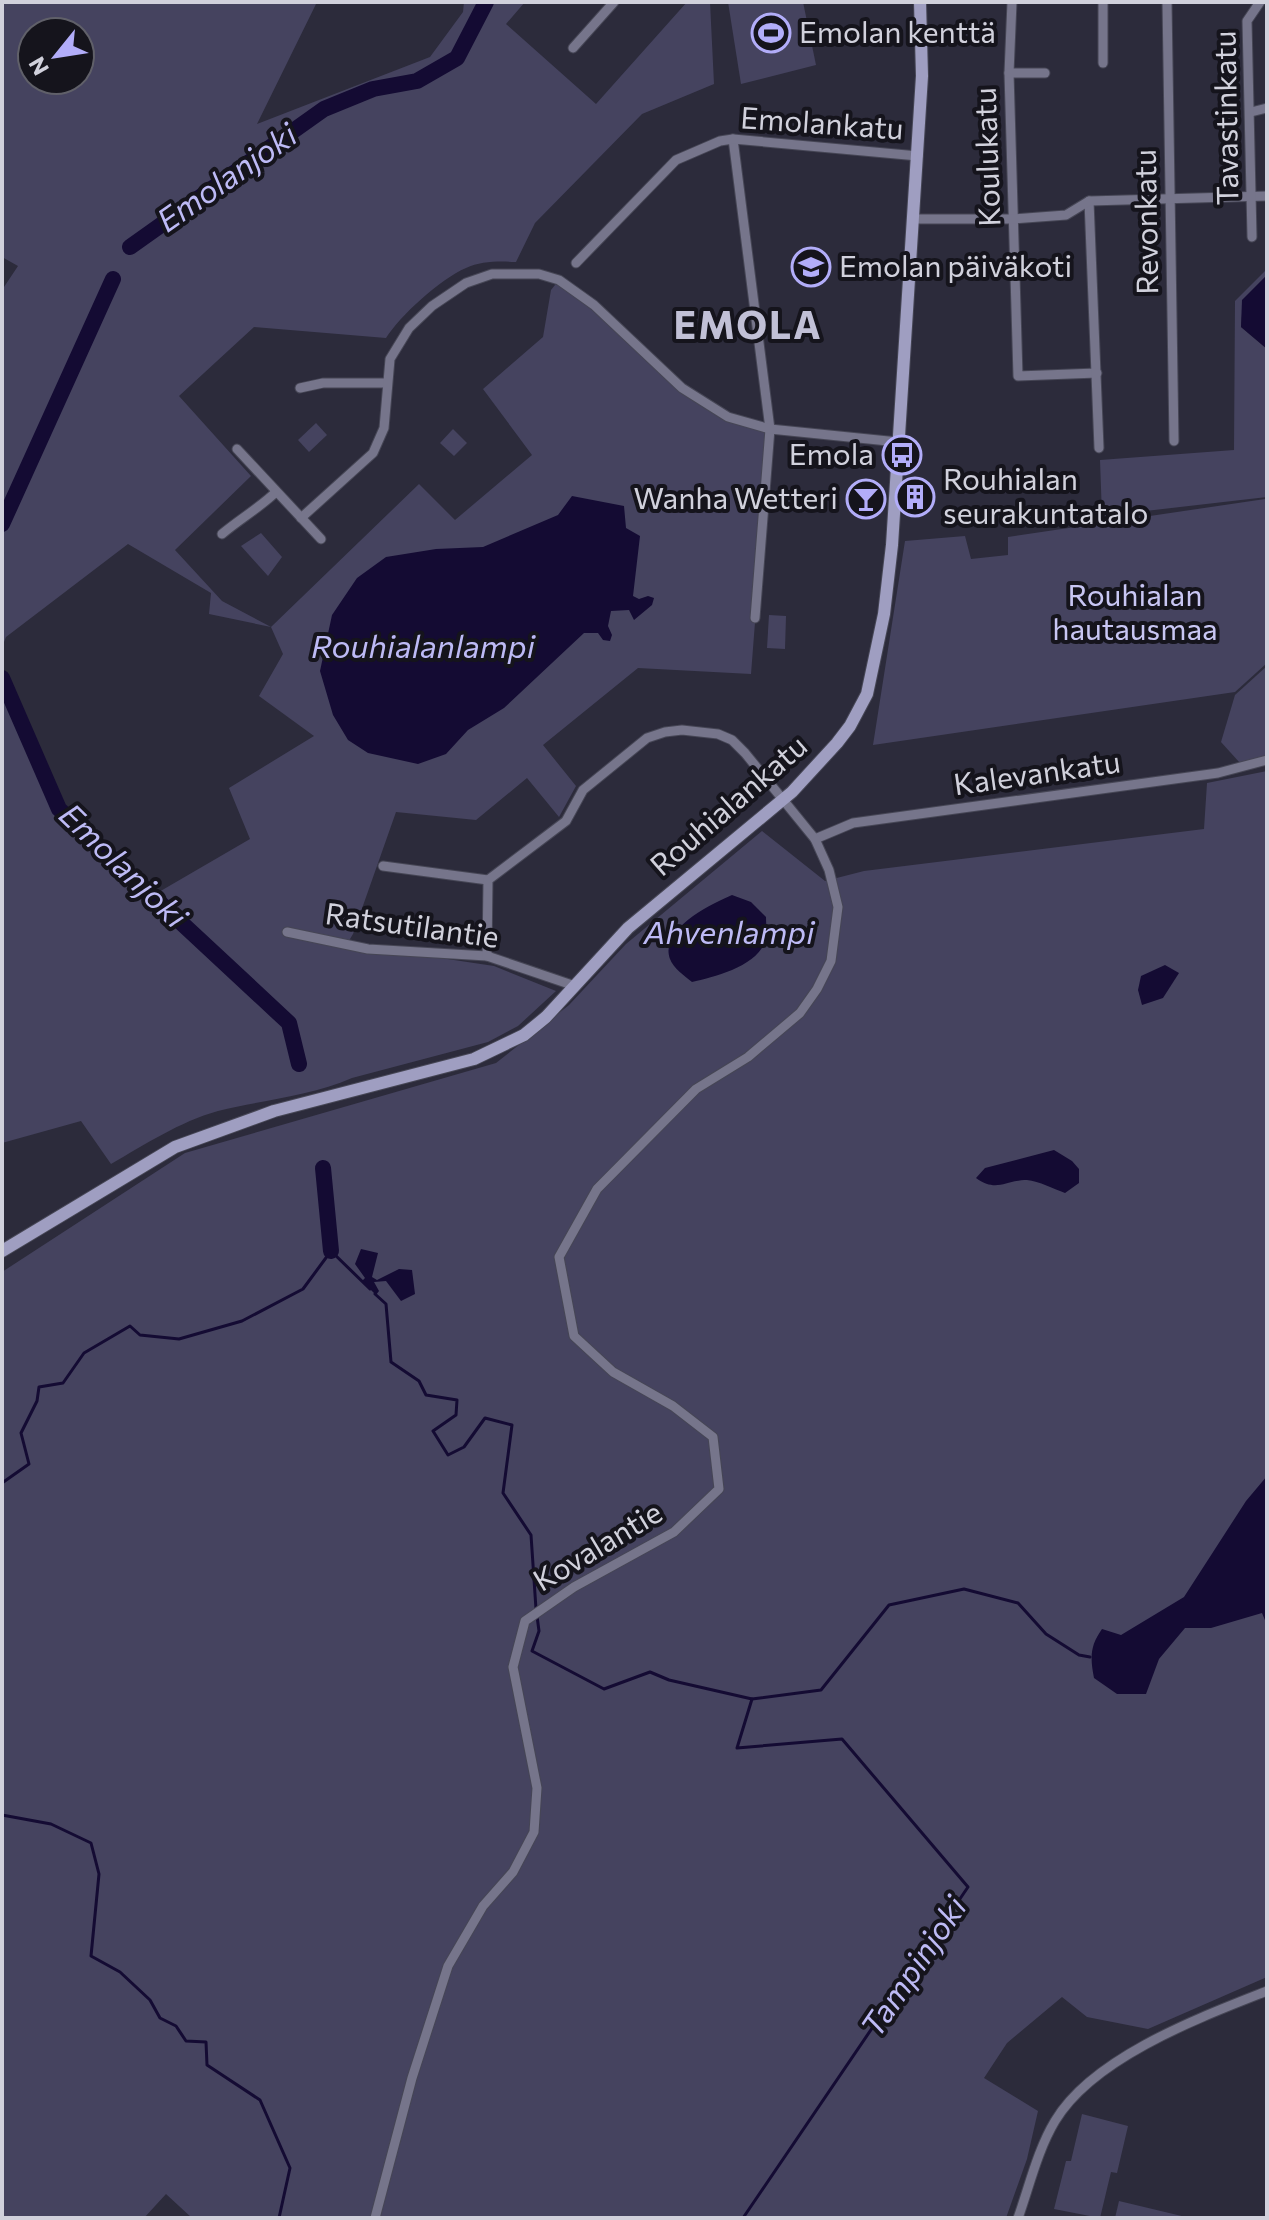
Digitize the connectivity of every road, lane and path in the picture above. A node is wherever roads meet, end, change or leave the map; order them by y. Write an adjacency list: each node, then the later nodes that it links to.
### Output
1 (614, 2): 7 (street)
2 (920, 2): 14 (street, Rouhialankatu)
3 (1012, 2): 9 (street, Koulukatu)
4 (1103, 2): 8 (street)
5 (1167, 2): 17 (street, Revonkatu)
6 (1260, 2): 12 (street, Tavastinkatu)
7 (573, 48)
8 (1103, 63)
9 (1009, 73): 10 (street); 20 (street, Koulukatu)
10 (1045, 73)
11 (1267, 108): 12 (street)
12 (1251, 112): 16 (street, Tavastinkatu)
13 (733, 139): 14 (street, Emolankatu); 22 (street, Emolankatu); 26 (street)
14 (918, 156): 19 (street, Rouhialankatu)
15 (1267, 196): 16 (street)
16 (1253, 197): 17 (street); 21 (street, Tavastinkatu)
17 (1170, 199): 18 (street); 27 (street, Revonkatu)
18 (1089, 201): 20 (street); 23 (street)
19 (915, 219): 20 (street); 28 (street, Rouhialankatu)
20 (1014, 219): 23 (street, Koulukatu)
21 (1252, 237)
22 (576, 263)
23 (1097, 373): 29 (street)
24 (387, 383): 25 (street); 26 (street); 32 (street)
25 (300, 388)
26 (770, 429): 28 (street); 35 (street)
27 (1174, 441)
28 (898, 442): 37 (street, Rouhialankatu)
29 (1099, 448)
30 (237, 449): 31 (street)
31 (276, 492): 32 (street); 33 (street)
32 (301, 518): 34 (street)
33 (222, 534)
34 (321, 539)
35 (755, 618)
36 (1267, 760): 38 (street, Kalevankatu)
37 (784, 799): 38 (street, Kovalantie); 40 (street, Kovalantie); 43 (street, Rouhialankatu)
38 (815, 839): 46 (street, Kovalantie)
39 (383, 866): 40 (street)
40 (488, 880): 42 (street)
41 (287, 932): 42 (street, Ratsutilantie)
42 (487, 956): 43 (street, Ratsutilantie)
43 (575, 986): 44 (street, Rouhialankatu)
44 (2, 1251)
45 (1267, 1991): 47 (street)
46 (375, 2218)
47 (1018, 2218)

